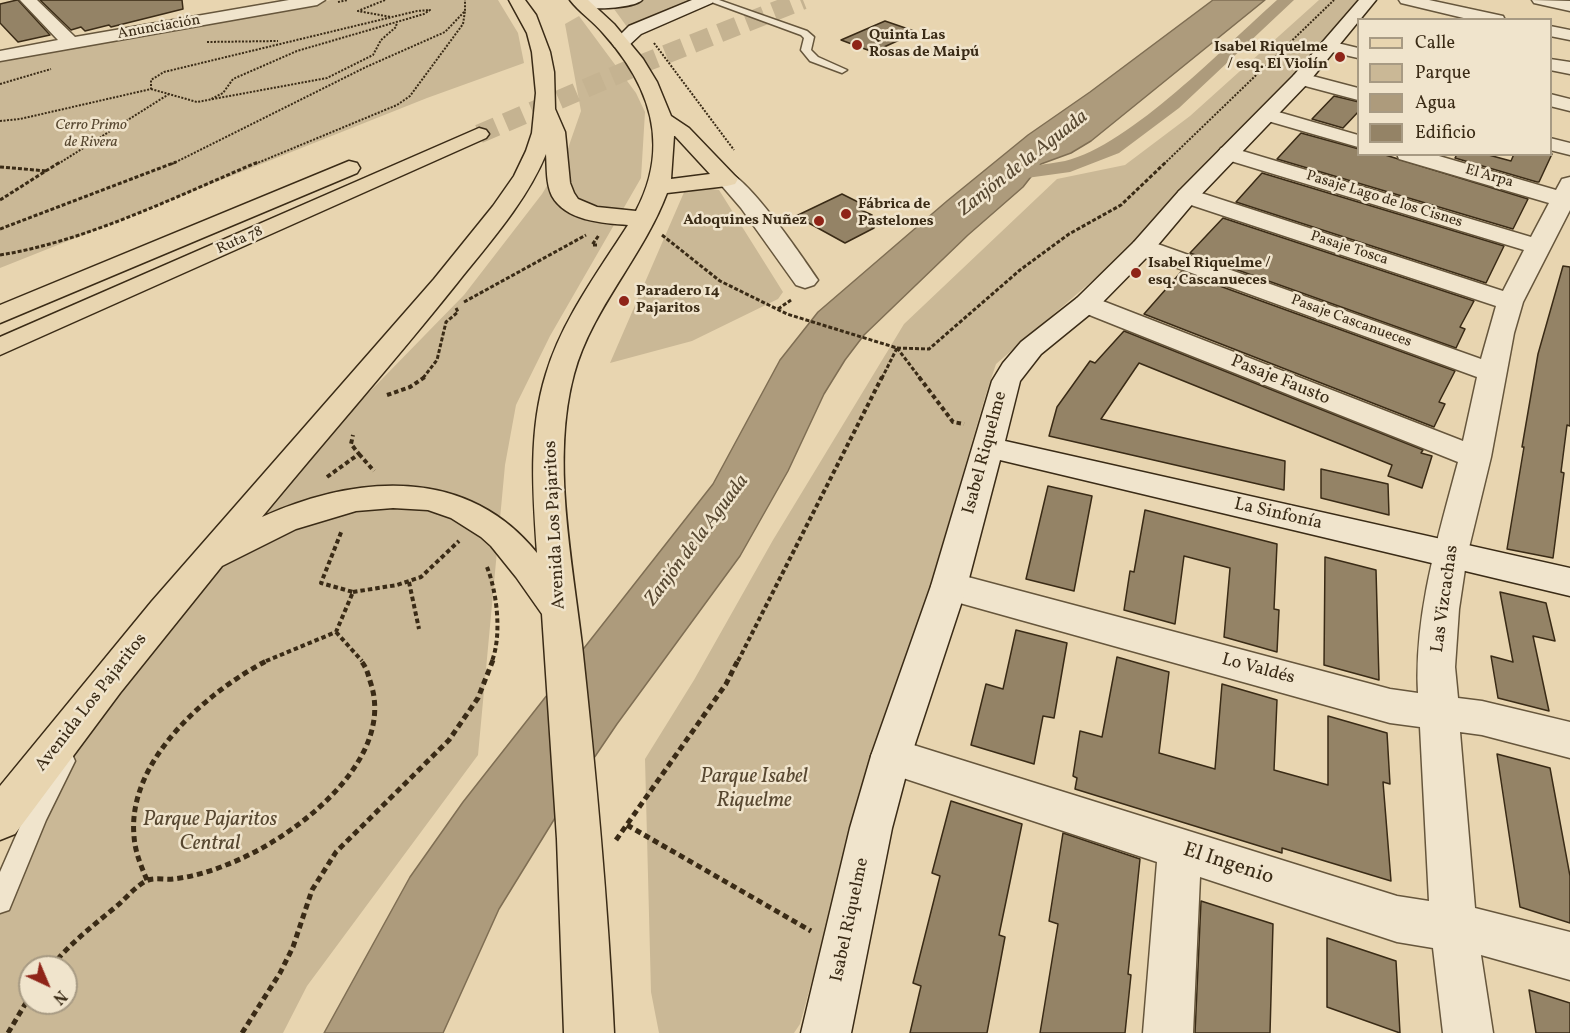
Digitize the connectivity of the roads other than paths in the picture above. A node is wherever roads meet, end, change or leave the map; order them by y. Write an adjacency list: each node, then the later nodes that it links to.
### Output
1 (28, 0): 16 (street)
2 (317, 0): 13 (street, Anunciación)
3 (517, 0): 24 (main road, Avenida Los Pajaritos)
4 (634, 0): 9 (street)
5 (708, 0): 17 (street); 23 (lane)
6 (1407, 0): 12 (street)
7 (1540, 0): 10 (street)
8 (189, 5): 13 (street)
9 (575, 5): 17 (main road, Avenida Los Pajaritos)
10 (1570, 6)
11 (1353, 9): 18 (street, Isabel Riquelme)
12 (1488, 18)
13 (207, 20): 16 (street, Anunciación)
14 (1552, 31): 15 (street)
15 (1570, 35)
16 (71, 43): 20 (street, Anunciación)
17 (621, 43): 31 (main road, Avenida Los Pajaritos)
18 (1344, 50): 25 (street, Isabel Riquelme)
19 (560, 55): 24 (main road)
20 (0, 56)
21 (1552, 64): 22 (street)
22 (1570, 68)
23 (842, 70)
24 (544, 72): 28 (main road, Avenida Los Pajaritos)
25 (1301, 79): 26 (street); 30 (street, Isabel Riquelme)
26 (1357, 93)
27 (1552, 100): 29 (street)
28 (544, 105): 41 (main road); 53 (main road, Avenida Los Pajaritos)
29 (1570, 105)
30 (1268, 115): 32 (street); 35 (street, Isabel Riquelme)
31 (661, 118): 37 (main road); 38 (main road, Avenida Los Pajaritos)
32 (1357, 140)
33 (1552, 144): 34 (street)
34 (1570, 149)
35 (1229, 153): 40 (street, Isabel Riquelme); 43 (street, Pasaje Lago de los Cisnes)
36 (1415, 156): 39 (street, El Arpa)
37 (727, 179): 38 (main road); 44 (street)
38 (657, 189): 41 (main road, Avenida Los Pajaritos)
39 (1567, 195): 43 (street, Las Vizcachas)
40 (1187, 196): 42 (street, Isabel Riquelme); 45 (street, Pasaje Tosca)
41 (643, 218): 56 (main road, Avenida Los Pajaritos)
42 (1143, 247): 46 (street, Isabel Riquelme); 49 (street, Pasaje Cascanueces)
43 (1538, 247): 45 (street, Las Vizcachas)
44 (805, 280)
45 (1510, 302): 49 (street, Las Vizcachas)
46 (1086, 304): 50 (street, Isabel Riquelme); 51 (street, Pasaje Fausto)
47 (0, 315): 48 (main road, Ruta 78)
48 (0, 347)
49 (1492, 373): 51 (street, Las Vizcachas)
50 (989, 438): 52 (street, La Sinfonía); 55 (street, Isabel Riquelme)
51 (1475, 457): 52 (street, Las Vizcachas)
52 (1450, 556): 54 (street, La Sinfonía); 58 (street, Las Vizcachas)
53 (199, 569): 56 (main road); 57 (main road, Avenida Los Pajaritos)
54 (1570, 582)
55 (949, 586): 58 (street, Lo Valdés); 60 (street, Isabel Riquelme)
56 (560, 616): 66 (main road, Avenida Los Pajaritos)
57 (104, 685): 61 (main road, Avenida Los Pajaritos); 63 (lane)
58 (1439, 712): 59 (street, Lo Valdés); 64 (street, Las Vizcachas)
59 (1570, 740)
60 (891, 756): 62 (street, El Ingenio); 67 (street, Isabel Riquelme)
61 (0, 820)
62 (1180, 849): 64 (street, El Ingenio); 68 (street)
63 (0, 901)
64 (1454, 928): 65 (street, El Ingenio); 69 (street, Las Vizcachas)
65 (1570, 956)
66 (589, 1033)
67 (826, 1033)
68 (1168, 1033)
69 (1468, 1033)

